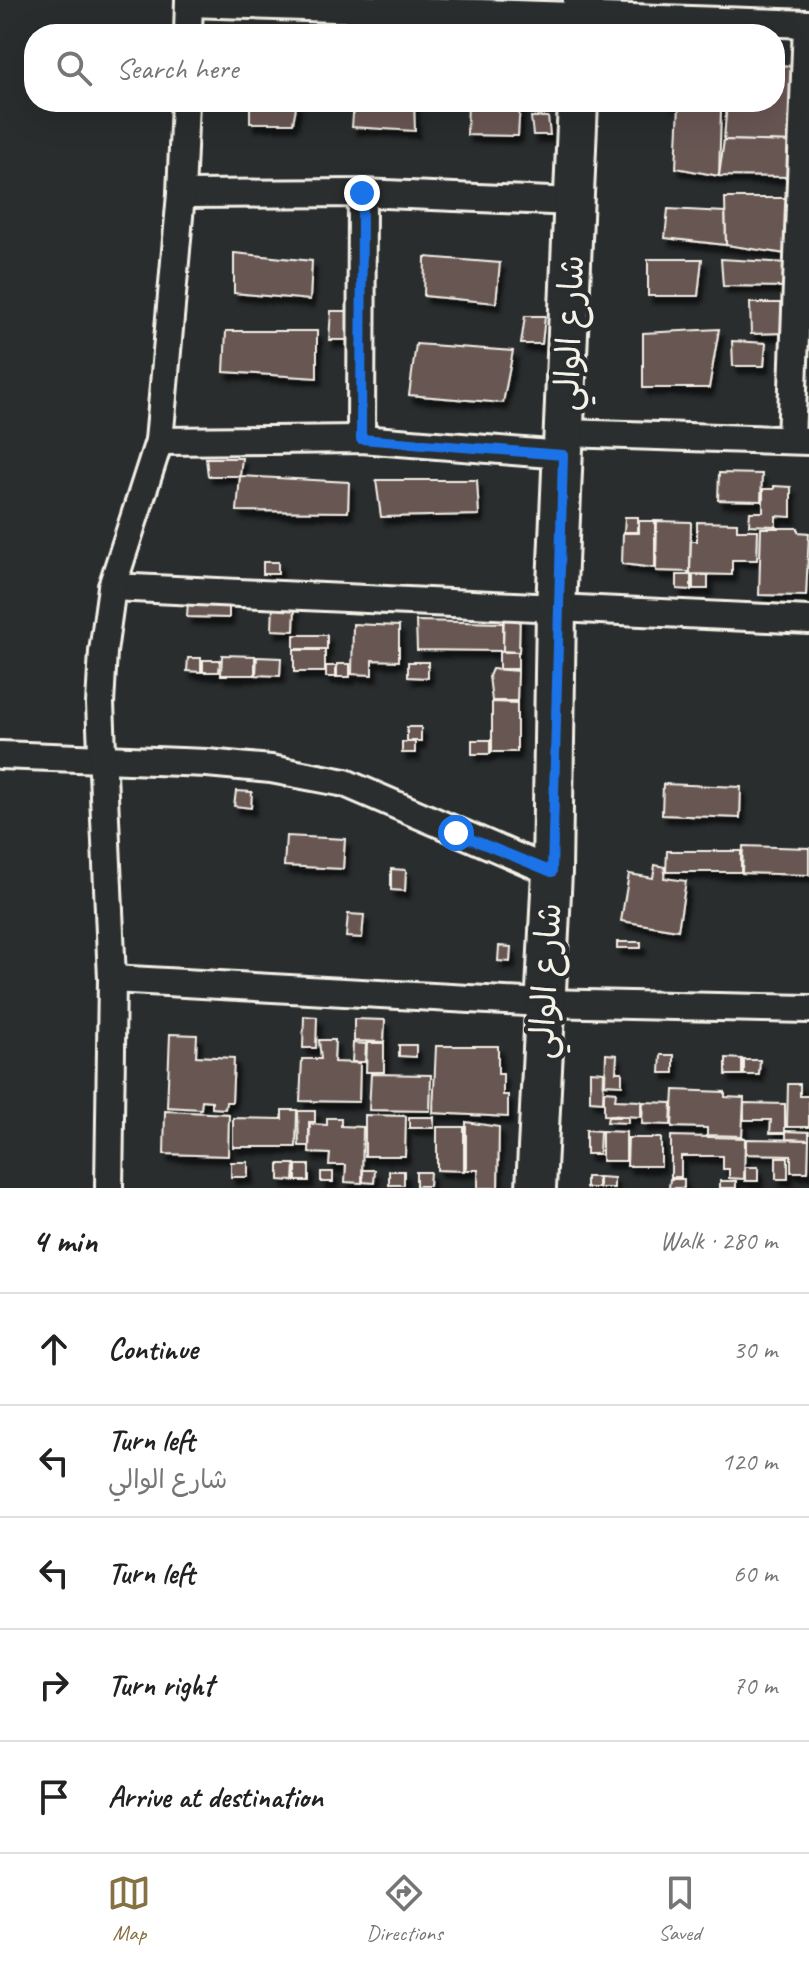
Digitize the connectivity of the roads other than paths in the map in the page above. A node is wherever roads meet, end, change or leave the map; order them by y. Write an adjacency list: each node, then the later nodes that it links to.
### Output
1 (189, 1): 2 (street); 3 (street)
2 (582, 18): 4 (street)
3 (188, 24)
4 (808, 24): 11 (street)
5 (185, 112): 8 (street)
6 (578, 112): 9 (main road, شارع الوالي)
7 (362, 193): 8 (street); 9 (street); 10 (street)
8 (181, 194): 12 (street)
9 (574, 202): 13 (main road, شارع الوالي)
10 (361, 439): 12 (street); 13 (street)
11 (800, 440): 13 (street)
12 (159, 441): 14 (street)
13 (564, 444): 15 (main road, شارع الوالي)
14 (112, 587): 15 (street); 18 (street)
15 (556, 609): 16 (street); 19 (main road, شارع الوالي)
16 (809, 620)
17 (0, 755): 18 (street)
18 (104, 762): 19 (street); 20 (street)
19 (552, 872): 21 (main road, شارع الوالي)
20 (112, 979): 21 (street); 23 (street)
21 (543, 1003): 22 (street); 24 (main road, شارع الوالي)
22 (809, 1009)
23 (109, 1188)
24 (536, 1188)

